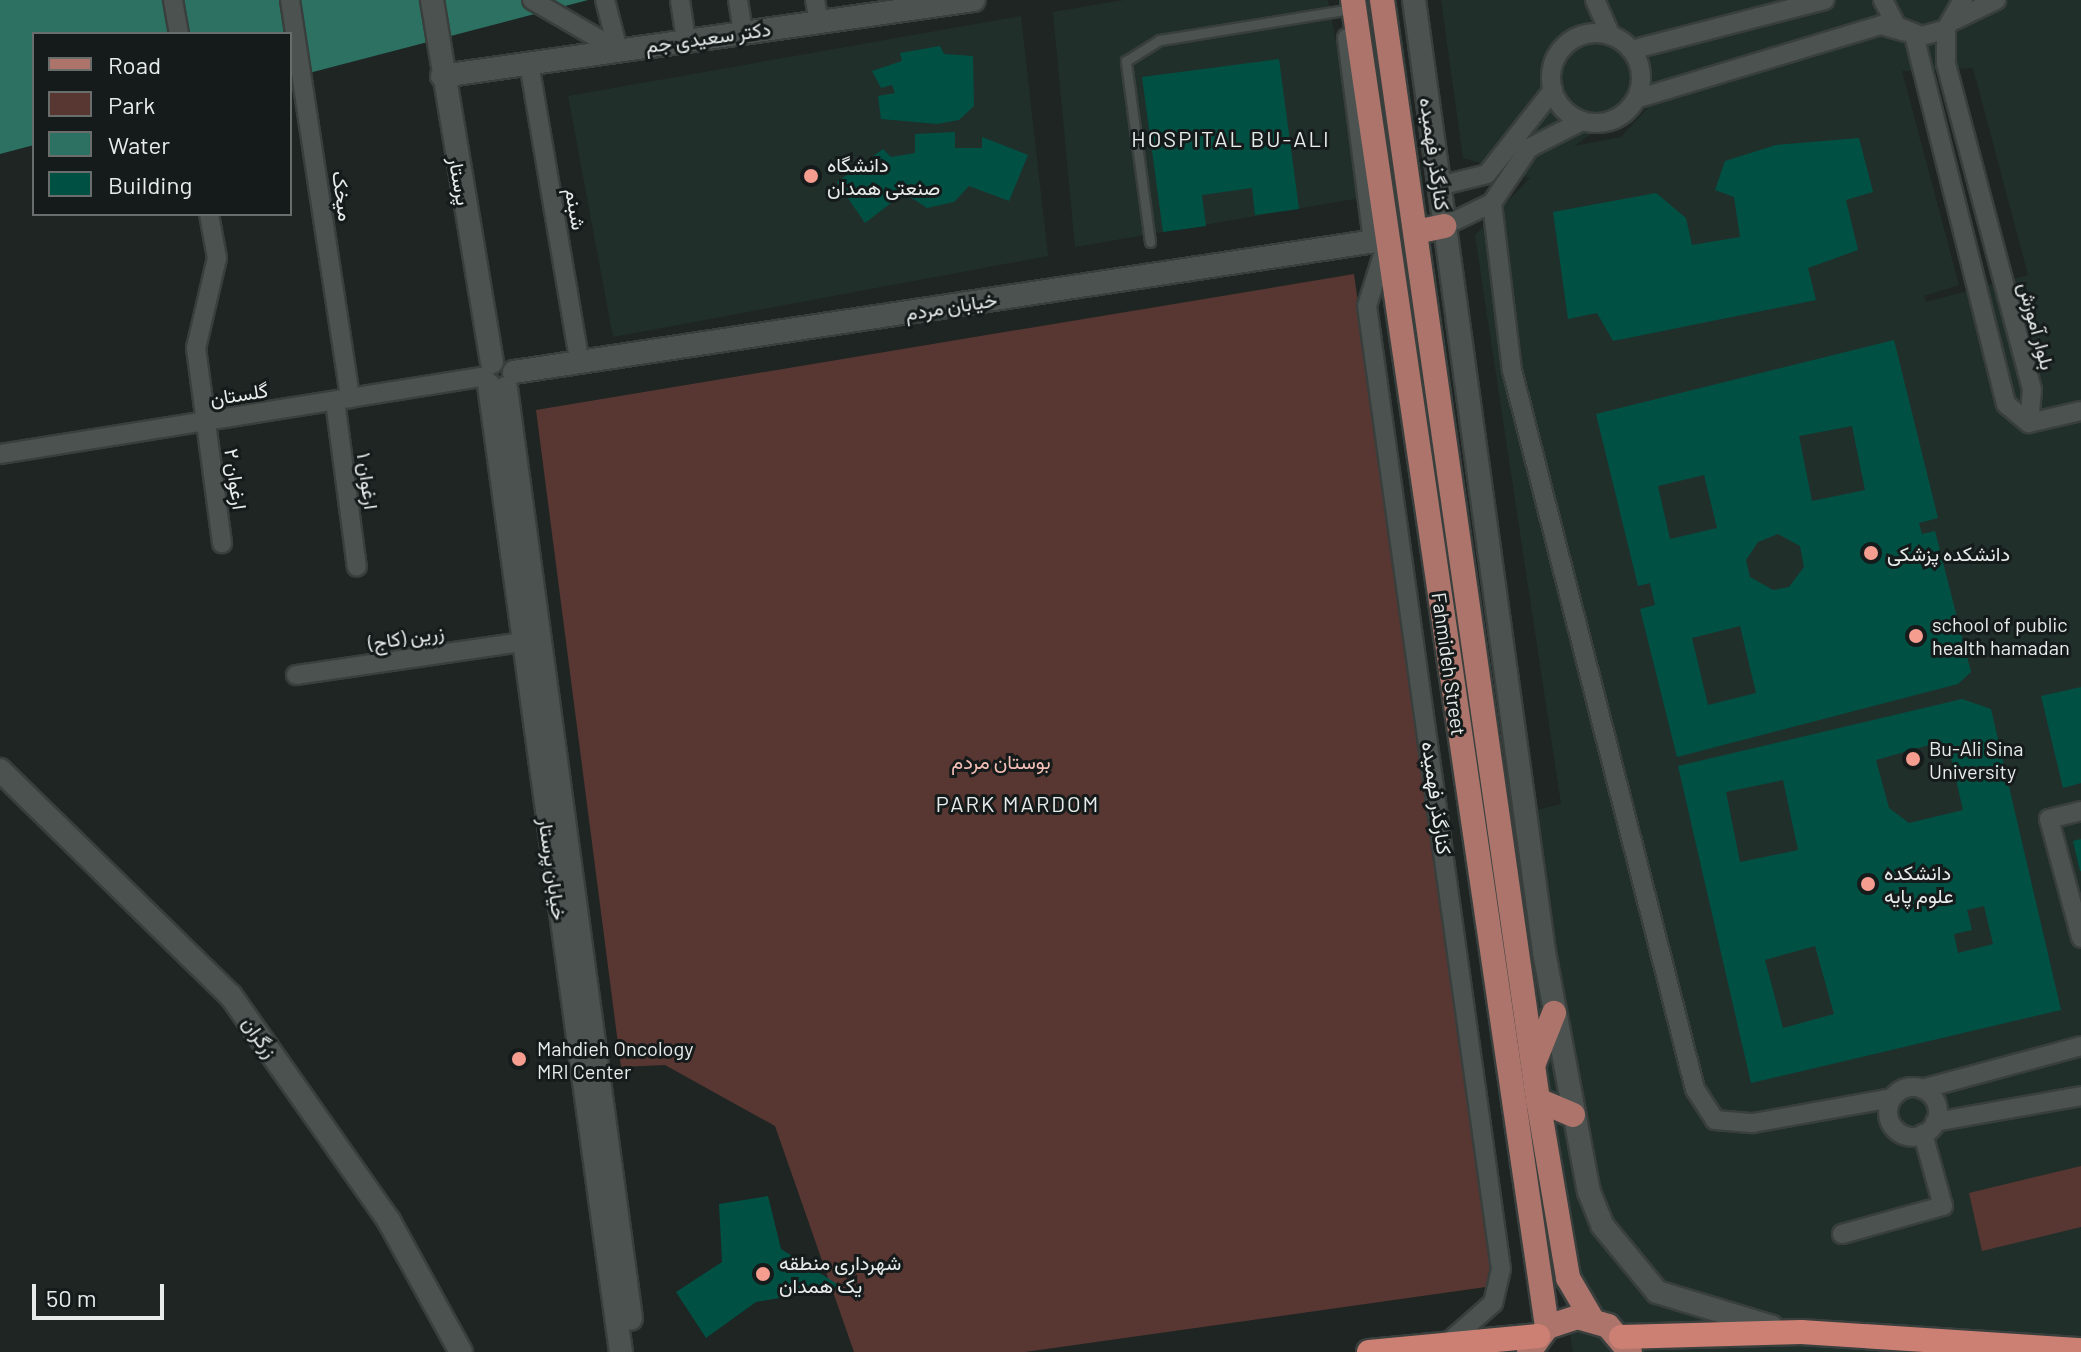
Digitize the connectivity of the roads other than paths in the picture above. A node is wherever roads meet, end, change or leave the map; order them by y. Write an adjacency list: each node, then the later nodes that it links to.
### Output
1 (173, 0): 20 (street)
2 (290, 0): 43 (street, میخک)
3 (432, 0): 28 (street, پرستار)
4 (532, 0): 25 (street)
5 (605, 0): 25 (street)
6 (680, 0): 24 (street)
7 (738, 0): 21 (street)
8 (970, 0): 17 (street, دکتر سعیدی جم)
9 (1382, 0): 36 (main road, Fahmideh Street)
10 (1414, 0): 32 (street, کنارگذر فهمیده)
11 (1595, 0): 23 (street)
12 (1825, 0): 26 (street)
13 (1883, 0): 22 (street)
14 (1963, 0): 19 (street)
15 (1996, 0): 19 (street)
16 (1348, 4): 37 (main road, Fahmideh Street); 38 (lane)
17 (894, 6): 18 (street, دکتر سعیدی جم)
18 (817, 11): 21 (street, دکتر سعیدی جم)
19 (1950, 25): 22 (street); 39 (street, بلوار آموزش)
20 (179, 32)
21 (743, 32): 24 (street, دکتر سعیدی جم)
22 (1910, 34): 30 (street); 40 (street)
23 (1611, 36): 26 (street); 29 (street)
24 (686, 40): 25 (street, دکتر سعیدی جم)
25 (618, 50): 27 (street, دکتر سعیدی جم)
26 (1631, 50): 30 (street)
27 (529, 63): 28 (street, دکتر سعیدی جم); 41 (street, شبنم)
28 (442, 76): 42 (street, پرستار)
29 (1553, 90): 31 (street); 32 (street)
30 (1636, 99): 31 (street)
31 (1582, 121): 33 (street)
32 (1439, 186): 35 (street, کنارگذر فهمیده)
33 (1492, 203): 35 (street); 60 (street)
34 (209, 216): 45 (street, ارغوان ۲)
35 (1444, 226): 36 (main road); 55 (street, کنارگذر فهمیده)
36 (1416, 232): 57 (main road, Fahmideh Street)
37 (1380, 240): 41 (street, خیابان مردم); 68 (main road, Fahmideh Street); 70 (street, کنارگذر فهمیده)
38 (1150, 242)
39 (1998, 267): 40 (street); 46 (street, بلوار آموزش)
40 (1975, 272): 46 (street)
41 (580, 363): 42 (street, خیابان مردم)
42 (497, 377): 43 (street, گلستان); 50 (street, خیابان پرستار); 74 (street, خیابان پرستار)
43 (342, 400): 45 (street, گلستان); 49 (street, ارغوان ۱)
44 (2081, 411): 46 (street)
45 (206, 422): 47 (street, گلستان); 48 (street, ارغوان ۲)
46 (2029, 423)
47 (0, 454)
48 (222, 543)
49 (357, 567)
50 (521, 642): 51 (street, زرین (کاج)); 73 (street, خیابان پرستار)
51 (296, 675)
52 (0, 770): 72 (street, زرگران)
53 (2081, 811): 54 (street)
54 (2081, 938)
55 (1554, 1013): 57 (main road); 62 (street, کنارگذر فهمیده)
56 (2081, 1046): 58 (street)
57 (1533, 1065): 61 (main road, Fahmideh Street)
58 (1922, 1089): 60 (street); 63 (street)
59 (2081, 1096): 63 (street)
60 (1892, 1098): 63 (street)
61 (1538, 1100): 62 (main road); 65 (main road, Fahmideh Street)
62 (1573, 1115): 66 (street, کنارگذر فهمیده)
63 (1929, 1128): 64 (street)
64 (1842, 1234)
65 (1592, 1319): 68 (main road); 69 (main road)
66 (1801, 1332): 67 (highway); 71 (highway)
67 (1754, 1334): 69 (highway); 76 (highway)
68 (1538, 1338): 70 (highway)
69 (1625, 1344)
70 (1461, 1346): 75 (highway)
71 (2081, 1350)
72 (461, 1352)
73 (621, 1352)
74 (635, 1352)
75 (1369, 1352)
76 (1665, 1352)

